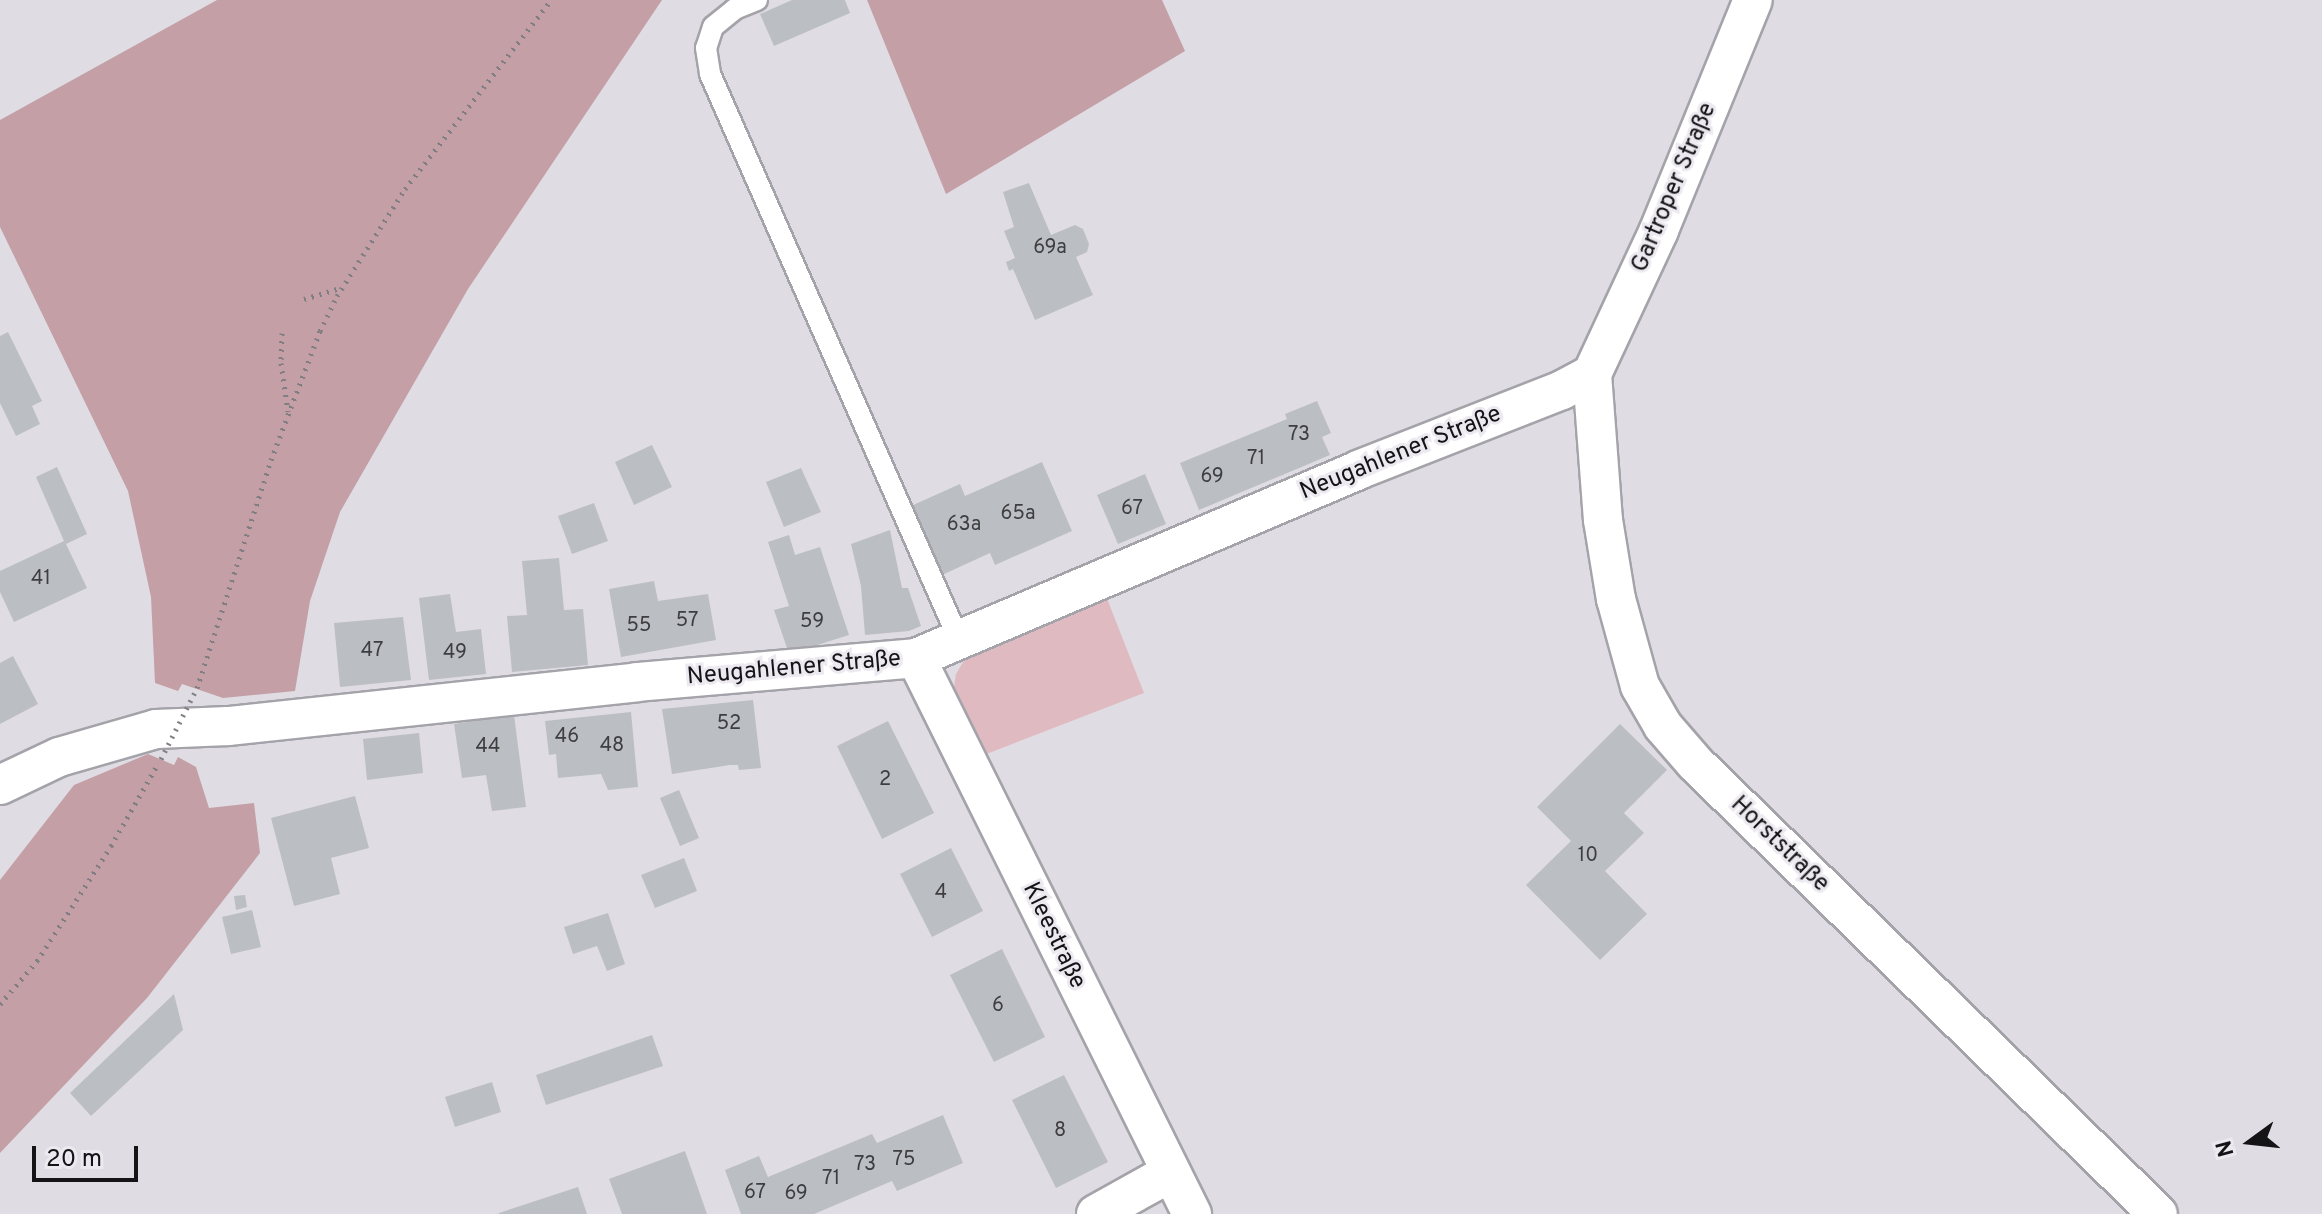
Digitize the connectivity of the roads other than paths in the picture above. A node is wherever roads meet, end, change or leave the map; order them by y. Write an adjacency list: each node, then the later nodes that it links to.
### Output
1 (757, 0): 4 (lane)
2 (1753, 0): 3 (street, Gartroper Straße)
3 (1592, 374): 4 (street, Neugahlener Straße); 10 (street, Horststraße)
4 (959, 640): 5 (street, Neugahlener Straße)
5 (916, 658): 6 (street, Neugahlener Straße); 7 (street, Kleestraße)
6 (0, 785)
7 (1170, 1173): 8 (street); 9 (street, Kleestraße)
8 (1096, 1214)
9 (1192, 1214)
10 (2158, 1214)

